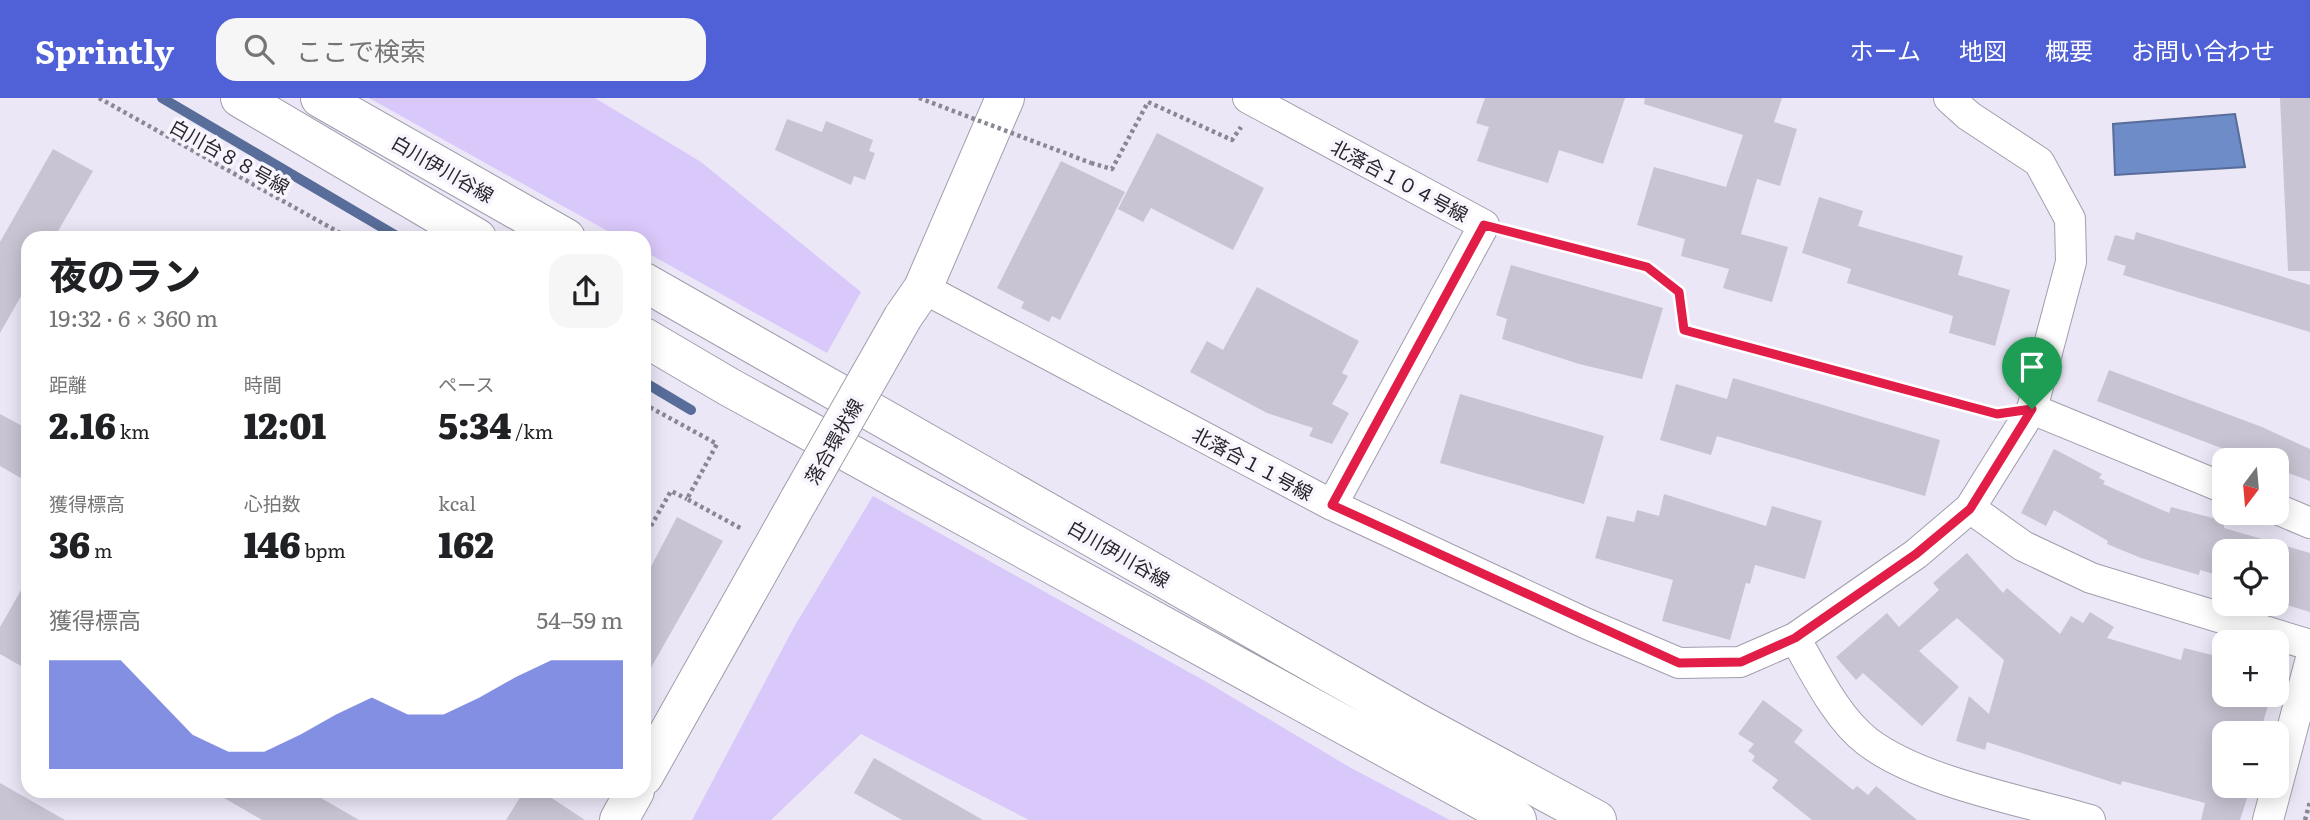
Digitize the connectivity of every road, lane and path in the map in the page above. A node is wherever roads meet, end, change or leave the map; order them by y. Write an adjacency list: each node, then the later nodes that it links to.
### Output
1 (99, 98): 9 (path, 白川台８８号線)
2 (240, 98): 10 (street)
3 (320, 98): 11 (street, 白川伊川谷線)
4 (919, 98): 7 (path, bridge)
5 (1005, 98): 13 (street, 落合環状線)
6 (1949, 98): 16 (street, 北落合１１号線)
7 (1253, 101): 8 (street, 北落合１０４号線)
8 (1484, 225): 16 (path); 19 (street, 北落合１０４号線)
9 (336, 231)
10 (465, 231)
11 (554, 231)
12 (651, 286): 33 (street, 白川伊川谷線)
13 (913, 302): 19 (street, 北落合１１号線); 28 (street, 落合環状線, bridge)
14 (651, 341): 32 (street)
15 (651, 408): 18 (path)
16 (2032, 409): 17 (street); 20 (street, 北落合１１号線)
17 (2212, 483)
18 (687, 499): 23 (path); 24 (path)
19 (1332, 505): 25 (street, 北落合１１号線)
20 (1970, 509): 25 (street, 北落合１１号線); 26 (street)
21 (2289, 514): 22 (street)
22 (2310, 523)
23 (651, 526)
24 (743, 529)
25 (1795, 638): 34 (street)
26 (2310, 645)
27 (2310, 662): 35 (street)
28 (651, 764)
29 (631, 798): 31 (street)
30 (2310, 802): 36 (path)
31 (619, 820)
32 (1517, 820)
33 (1597, 820)
34 (2090, 820)
35 (2268, 820)
36 (2305, 820)

